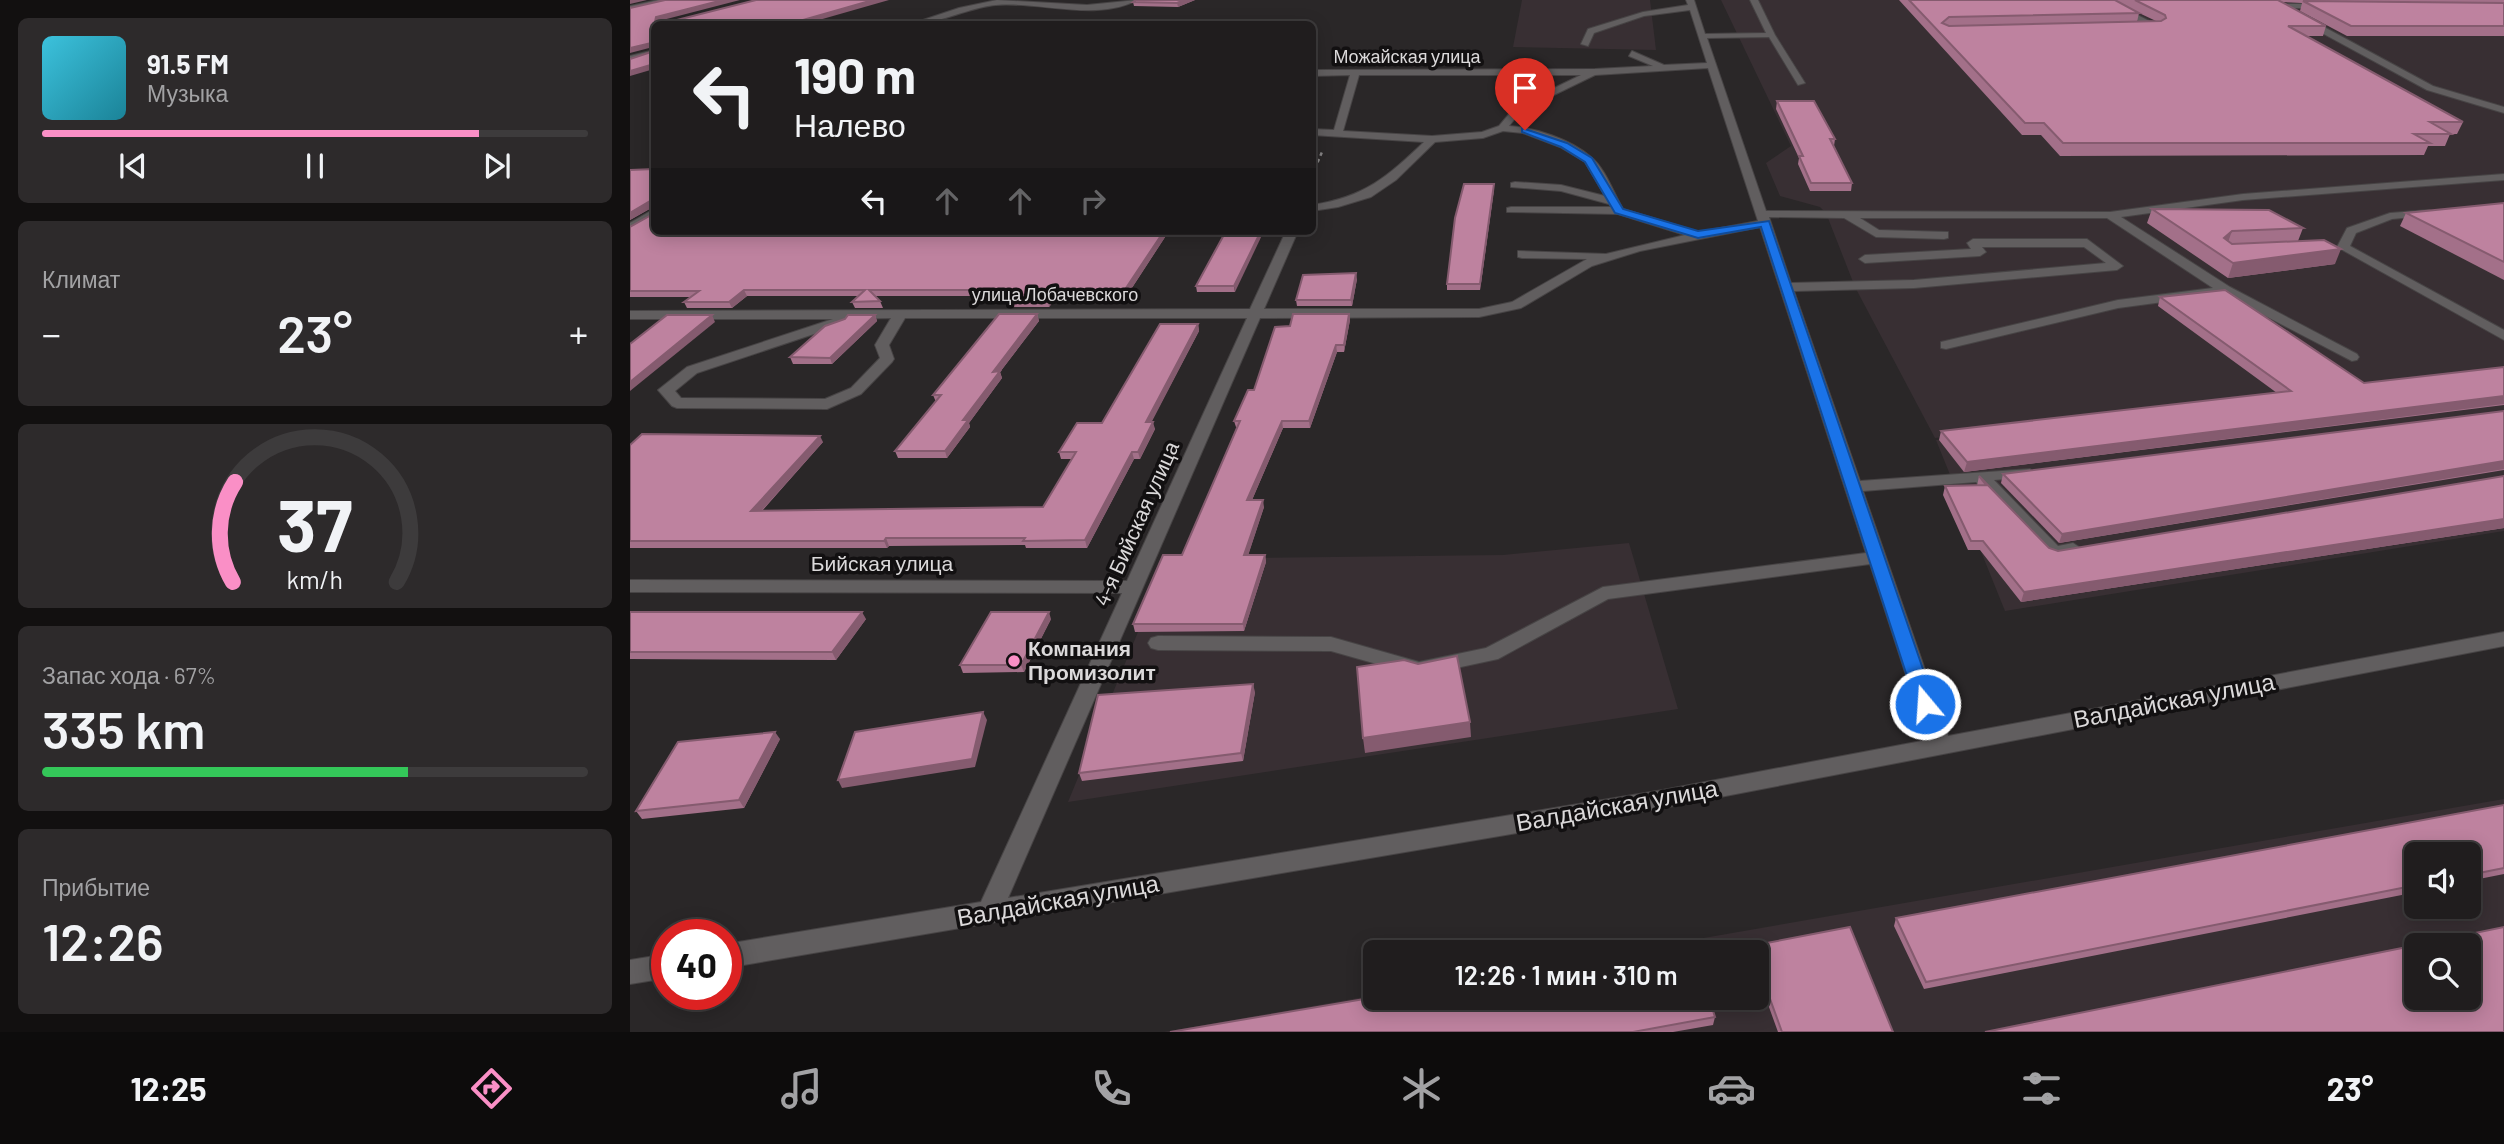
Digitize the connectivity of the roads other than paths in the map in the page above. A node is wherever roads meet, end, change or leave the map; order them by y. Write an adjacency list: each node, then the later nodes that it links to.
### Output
1 (669, 0): 7 (street)
2 (1133, 0): 8 (street)
3 (1754, 0): 10 (street)
4 (2102, 0): 9 (street)
5 (1692, 3): 11 (street); 12 (street)
6 (2332, 6): 22 (street)
7 (630, 8)
8 (925, 21)
9 (2129, 28)
10 (1771, 35): 11 (street); 21 (street)
11 (1702, 36): 16 (street)
12 (1585, 44)
13 (651, 53): 15 (street)
14 (1632, 54): 17 (street)
15 (630, 59)
16 (1712, 65): 17 (street, Можайская улица); 36 (street)
17 (1664, 68): 18 (street, Можайская улица)
18 (1595, 72): 20 (street, Можайская улица); 23 (street)
19 (1316, 73): 20 (street, Можайская улица)
20 (1355, 73): 25 (street)
21 (1801, 83)
22 (2504, 110)
23 (1502, 128): 26 (street); 29 (street)
24 (1316, 132): 25 (street)
25 (1338, 132): 26 (street)
26 (1432, 139): 30 (street)
27 (2504, 177): 35 (street)
28 (1515, 185): 29 (street)
29 (1616, 207): 31 (street); 38 (street)
30 (1316, 208)
31 (1511, 210)
32 (2441, 212): 50 (street)
33 (1845, 213): 35 (street); 36 (street); 40 (street)
34 (651, 214): 37 (street)
35 (2110, 215): 45 (street)
36 (1764, 219): 38 (street); 44 (street)
37 (630, 228)
38 (1698, 234): 42 (street)
39 (1290, 235): 49 (street, 4-я Бийская улица)
40 (1944, 235)
41 (1522, 254): 42 (street)
42 (1612, 256): 49 (street, улица Лобачевского)
43 (1865, 259): 44 (street)
44 (1786, 287): 55 (street)
45 (2225, 290): 51 (street); 52 (street)
46 (630, 314): 47 (street, улица Лобачевского)
47 (859, 314): 48 (street, улица Лобачевского); 48 (street)
48 (901, 314): 49 (street, улица Лобачевского)
49 (1255, 314): 59 (street, 4-я Бийская улица)
50 (2504, 336)
51 (1946, 345)
52 (2352, 357)
53 (2037, 471): 54 (street)
54 (1982, 478): 55 (street); 56 (street)
55 (1853, 486): 57 (street)
56 (2094, 545)
57 (1877, 557): 61 (street); 62 (street)
58 (630, 586): 59 (street, Бийская улица)
59 (1134, 587): 63 (street, 4-я Бийская улица)
60 (2504, 639): 62 (street, Валдайская улица)
61 (1158, 643)
62 (1940, 746): 63 (street, Валдайская улица)
63 (989, 913): 64 (street, Валдайская улица)
64 (742, 953)
65 (651, 969): 66 (street)
66 (630, 972)

